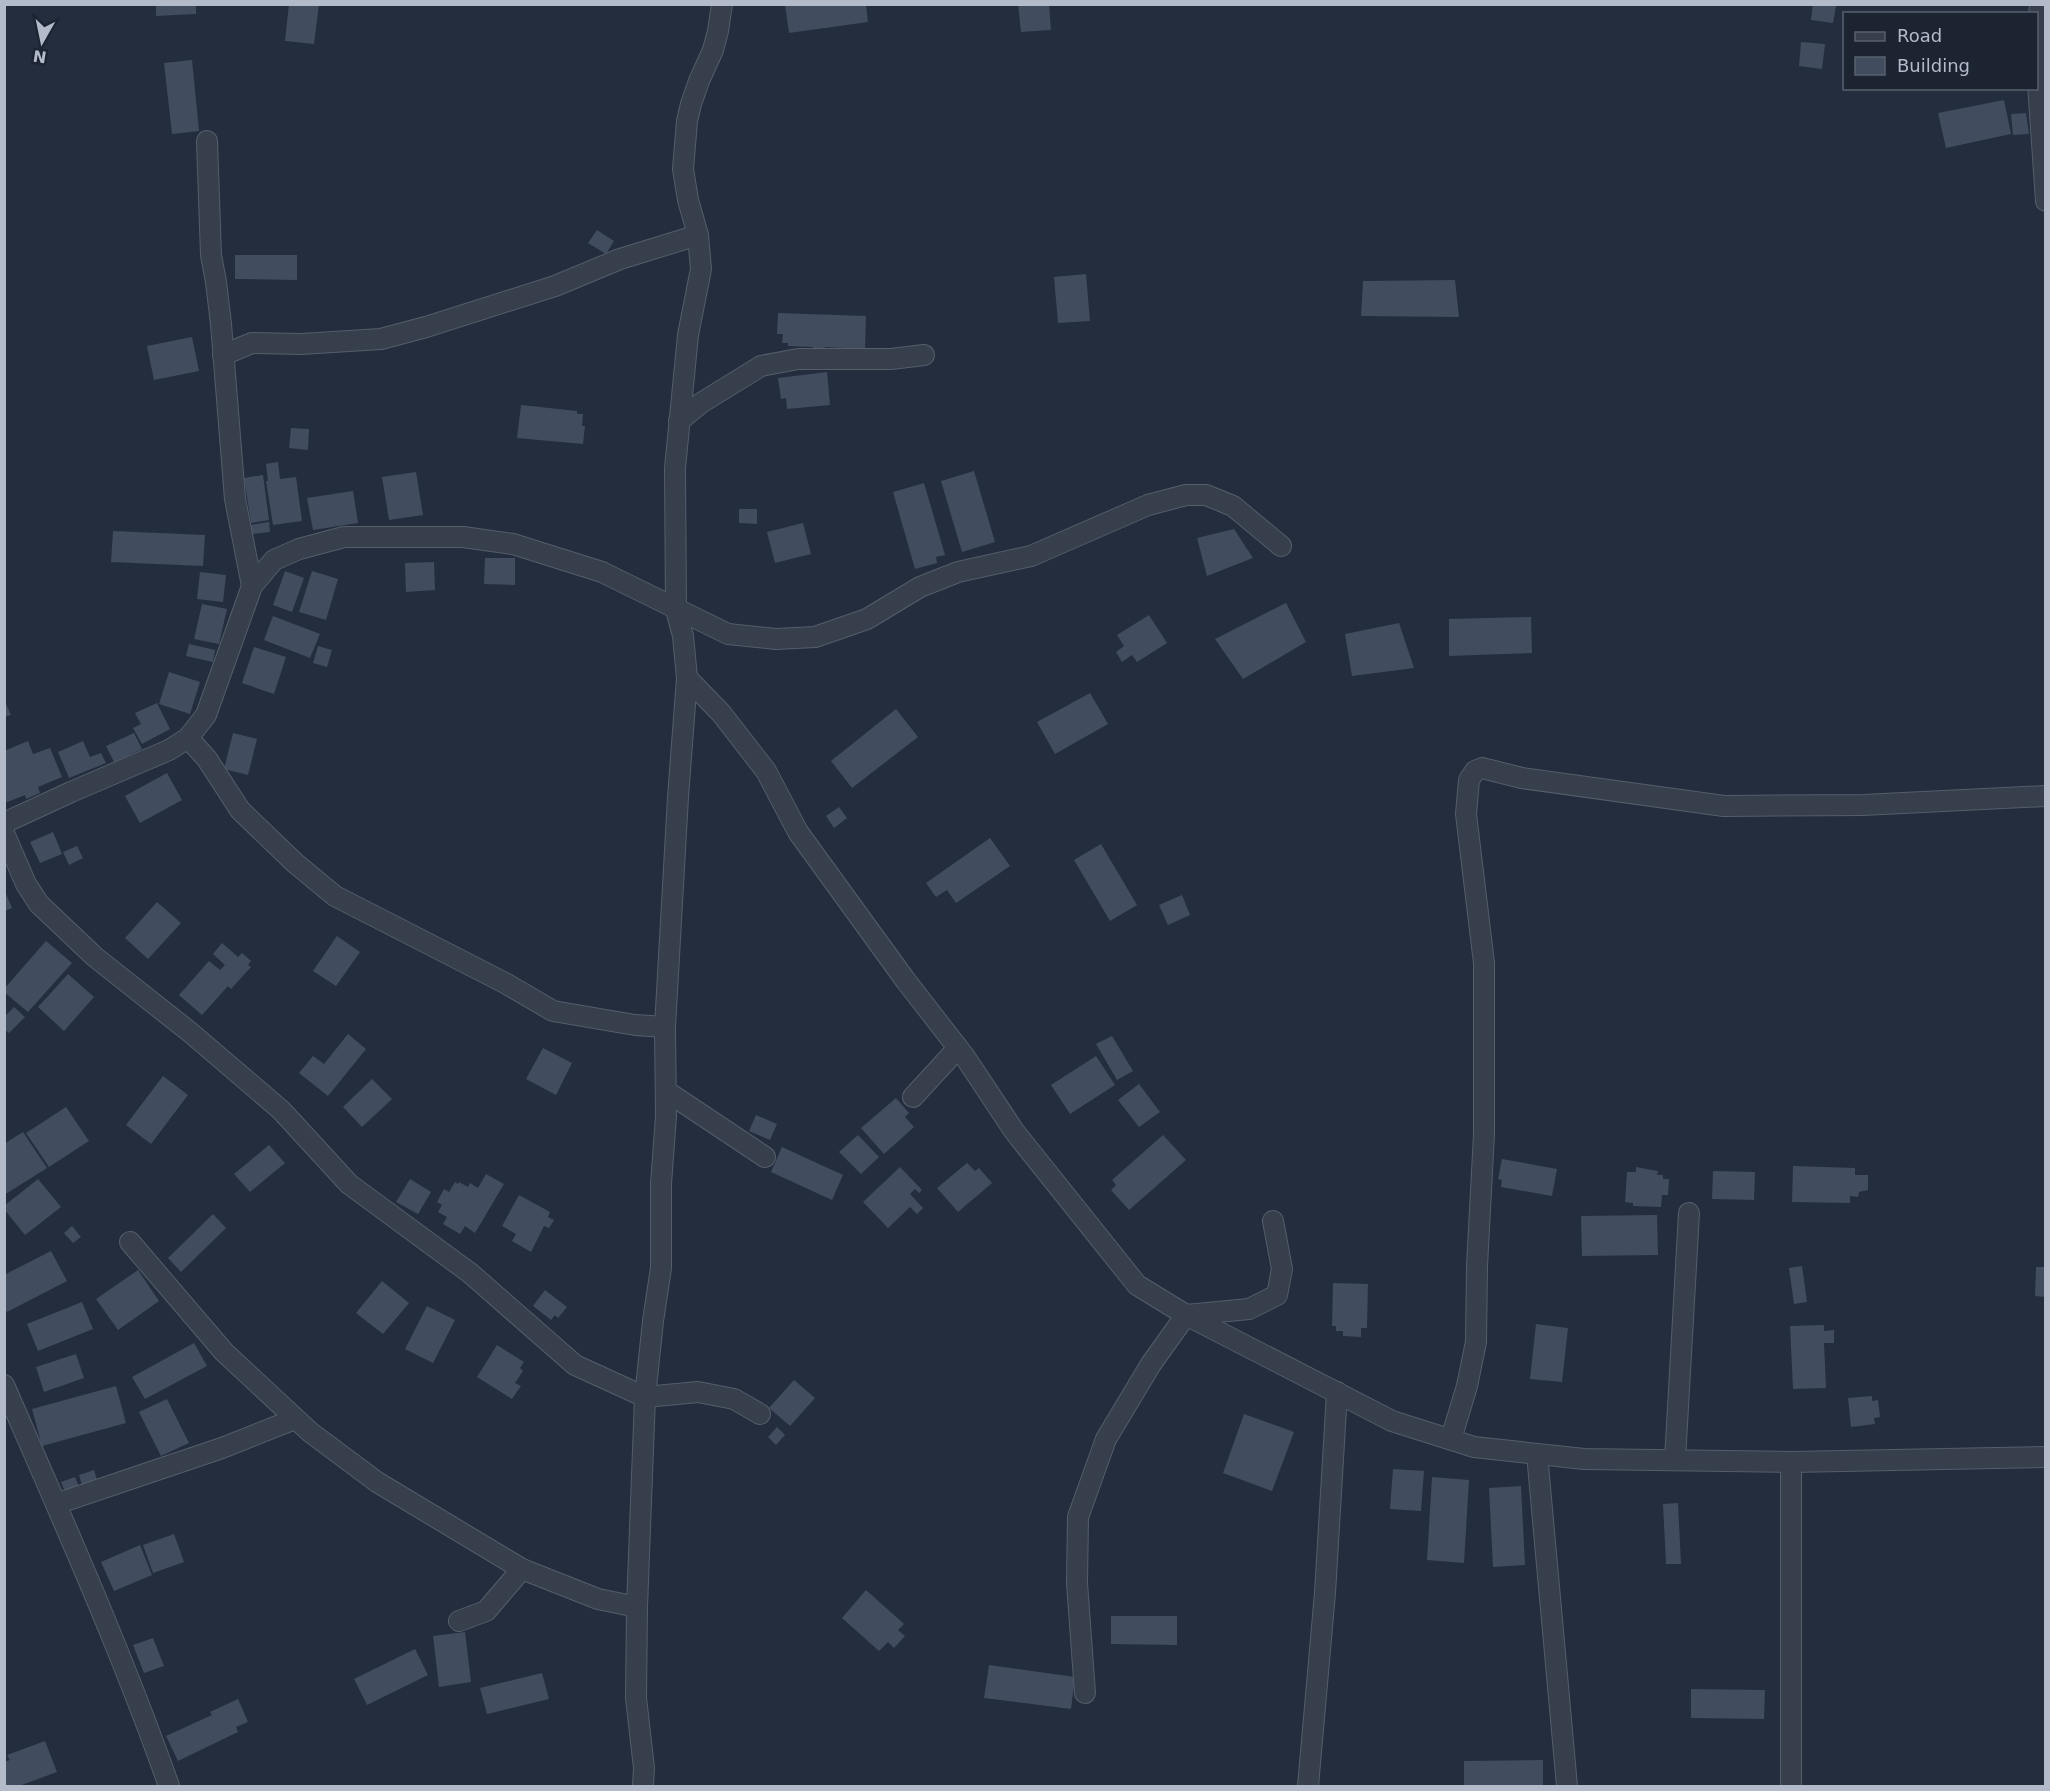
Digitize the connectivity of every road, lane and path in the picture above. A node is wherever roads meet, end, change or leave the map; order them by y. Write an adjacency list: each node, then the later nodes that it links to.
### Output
1 (722, 4): 7 (street)
2 (2040, 4): 3 (street)
3 (2038, 37)
4 (2038, 70): 6 (street)
5 (207, 141): 8 (street)
6 (2046, 201)
7 (698, 235): 8 (street); 10 (street)
8 (223, 355): 12 (street)
9 (924, 355): 10 (street)
10 (679, 421): 13 (street)
11 (1281, 546): 13 (street)
12 (252, 586): 13 (street); 15 (street)
13 (676, 610): 14 (street)
14 (687, 678): 19 (street); 20 (street)
15 (188, 738): 17 (street); 19 (street)
16 (2046, 796): 33 (street)
17 (4, 823)
18 (4, 833): 30 (street)
19 (665, 1027): 21 (street)
20 (958, 1048): 22 (street); 27 (street)
21 (666, 1091): 23 (street); 30 (street)
22 (913, 1097)
23 (765, 1157)
24 (1689, 1213): 36 (street)
25 (1273, 1221): 27 (street)
26 (130, 1242): 32 (street)
27 (1186, 1315): 29 (street); 42 (street)
28 (4, 1385): 38 (street)
29 (1337, 1392): 33 (street); 45 (street)
30 (645, 1397): 31 (street); 40 (street)
31 (760, 1414)
32 (295, 1419): 38 (street); 39 (street)
33 (1451, 1439): 34 (street)
34 (1537, 1454): 36 (street); 46 (street)
35 (2046, 1457): 37 (street)
36 (1675, 1460): 37 (street)
37 (1791, 1462): 47 (street)
38 (56, 1504): 43 (street)
39 (522, 1569): 40 (street); 41 (street)
40 (637, 1607): 44 (street)
41 (459, 1621)
42 (1085, 1693)
43 (169, 1786)
44 (643, 1786)
45 (1308, 1786)
46 (1567, 1786)
47 (1791, 1786)

